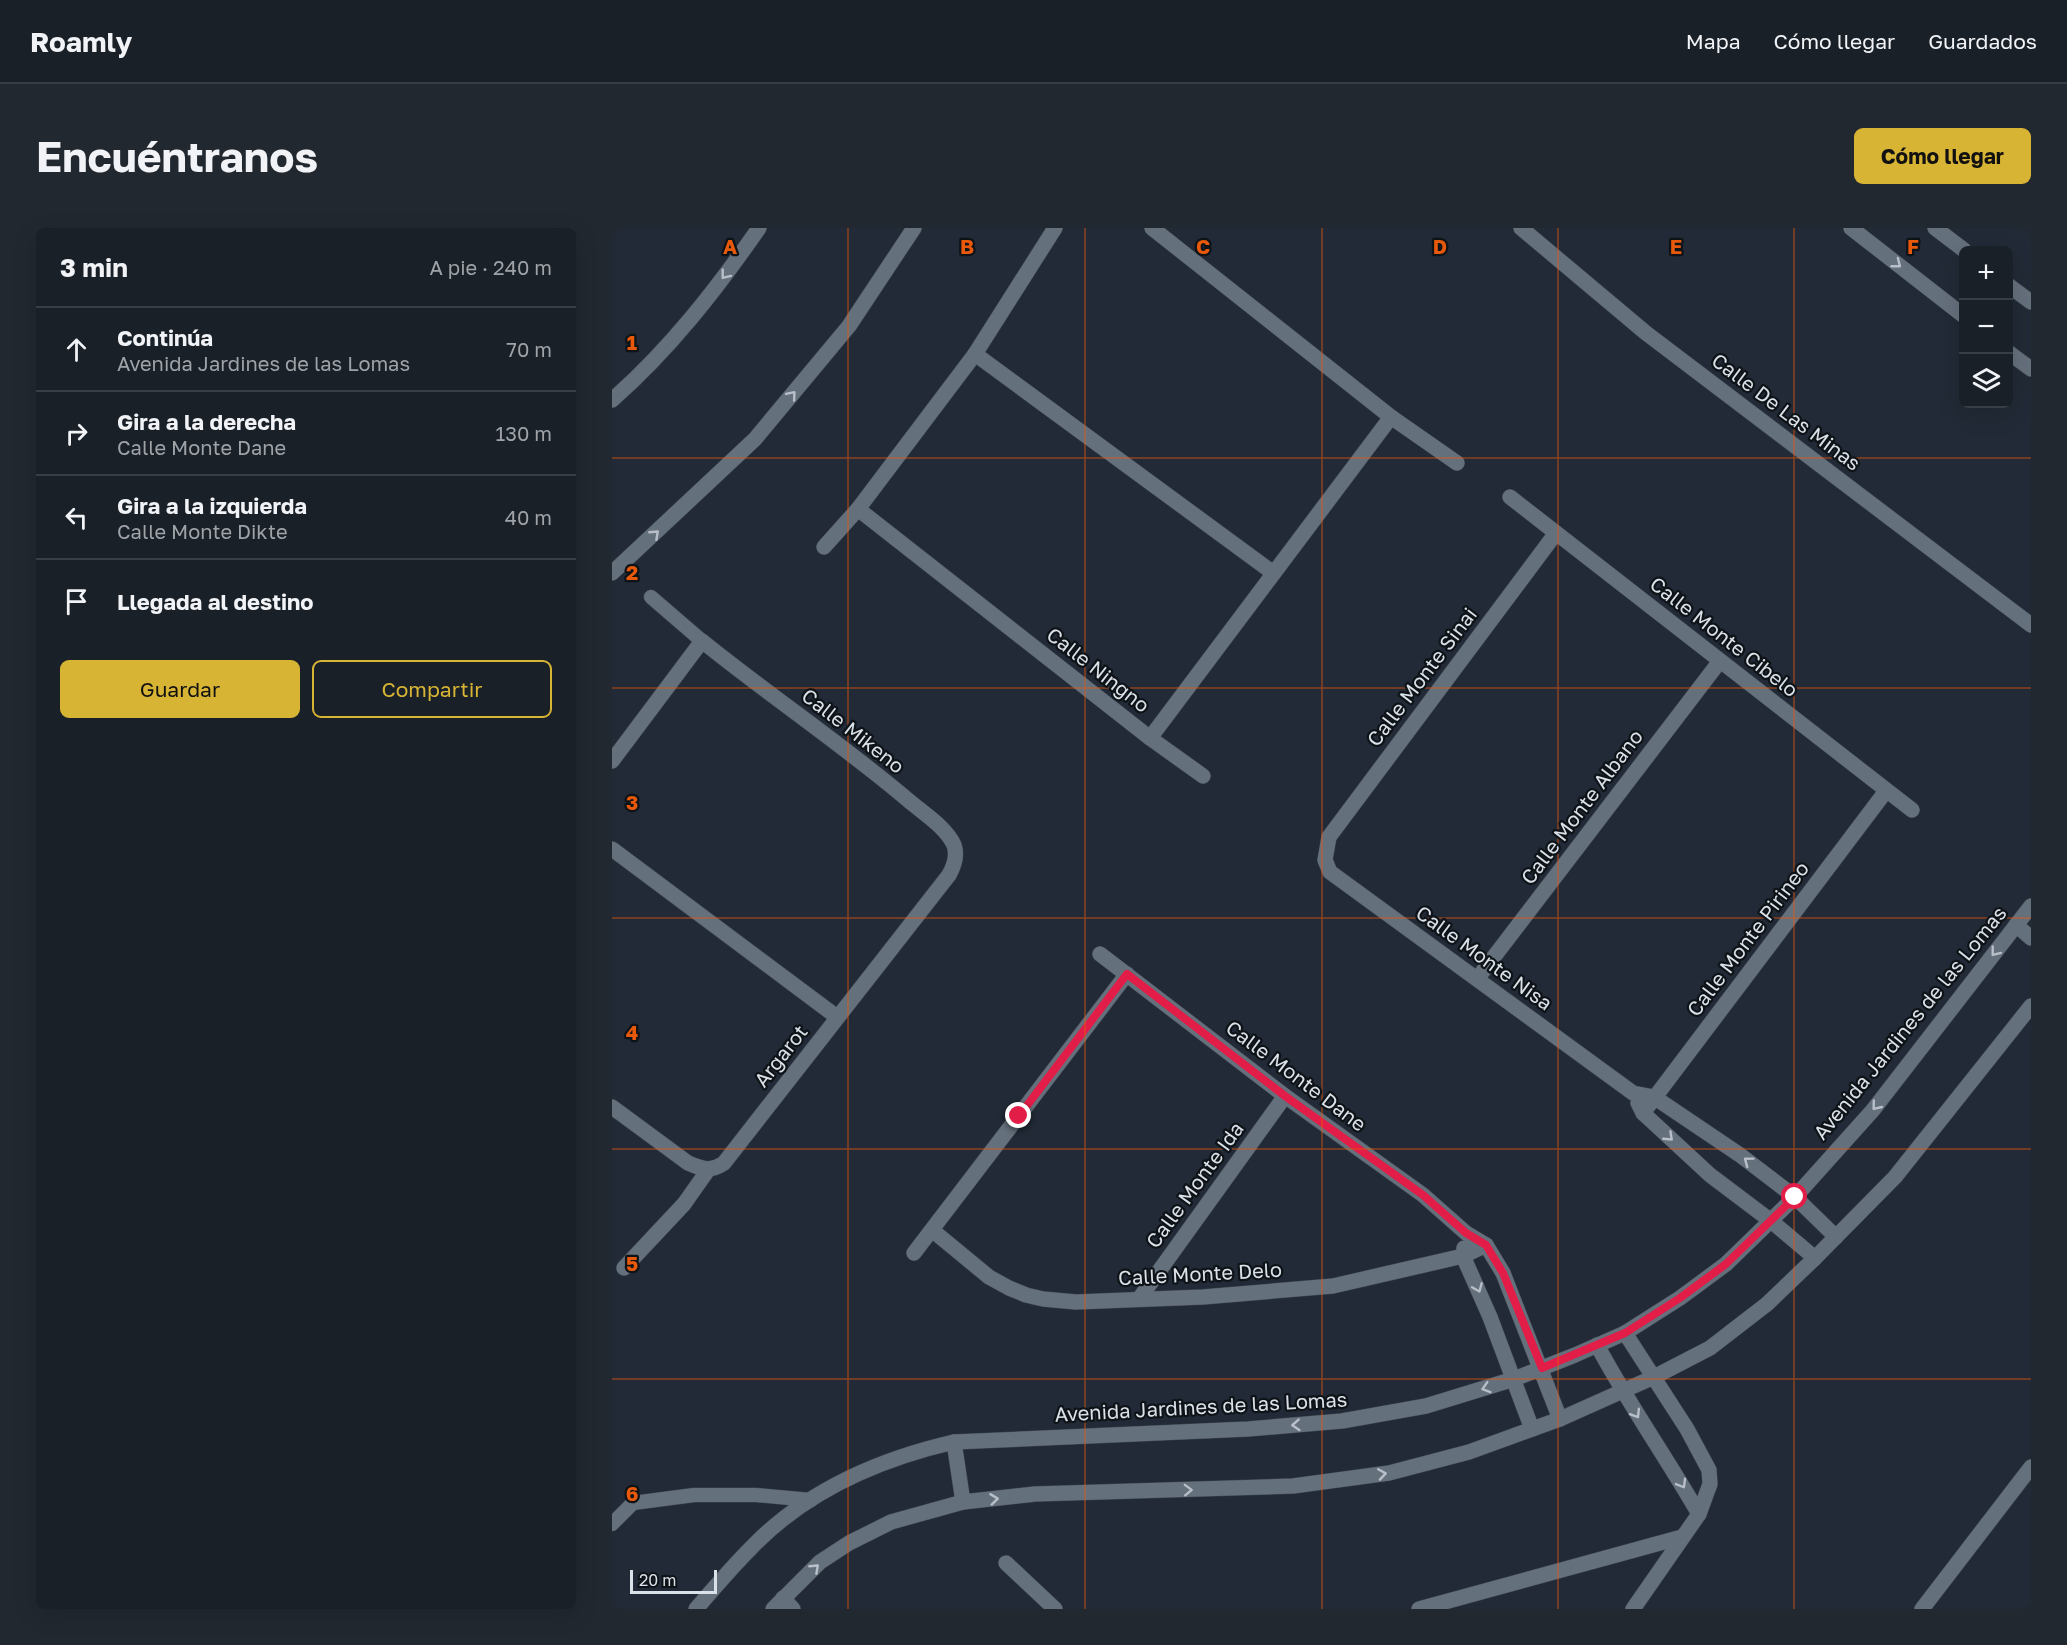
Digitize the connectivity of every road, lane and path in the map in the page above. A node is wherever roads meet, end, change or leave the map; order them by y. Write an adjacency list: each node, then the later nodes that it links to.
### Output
1 (759, 228): 15 (street, one-way to 15)
2 (914, 228): 23 (street, one-way to 2)
3 (1055, 228): 12 (street)
4 (1152, 228): 16 (street)
5 (1521, 228): 25 (street, Calle De Las Minas)
6 (1851, 228): 11 (street, one-way to 11)
7 (1935, 228): 8 (street)
8 (1959, 246)
9 (2013, 289): 10 (street)
10 (2031, 302)
11 (1959, 312)
12 (975, 354): 19 (street); 22 (street)
13 (2011, 354): 14 (street)
14 (2031, 369)
15 (612, 400)
16 (1391, 417): 17 (street); 22 (street, Calle Ningno)
17 (1457, 463)
18 (1510, 497): 20 (street, Calle Monte Cibelo)
19 (858, 509): 21 (street); 28 (street, Calle Ningno)
20 (1556, 533): 27 (street, Calle Monte Cibelo); 33 (street, Calle Monte Sinai)
21 (824, 547)
22 (1272, 572): 28 (street, Calle Ningno)
23 (612, 573)
24 (651, 597): 26 (lane)
25 (2031, 625)
26 (702, 641): 29 (street); 35 (street, Calle Mikeno)
27 (1720, 661): 31 (street, Calle Monte Cibelo); 41 (street, Calle Monte Albano)
28 (1150, 738): 30 (street)
29 (612, 761)
30 (1203, 776)
31 (1886, 790): 32 (street, Calle Monte Cibelo); 46 (street, Calle Monte Pirineo)
32 (1912, 810)
33 (1325, 848): 41 (street, Calle Monte Nisa)
34 (612, 849): 43 (street)
35 (952, 869): 43 (street, Argarot)
36 (2031, 906): 37 (street, Avenida Jardines de las Lomas)
37 (2016, 925): 38 (street); 50 (street, Avenida Jardines de las Lomas, one-way to 50)
38 (2031, 938)
39 (1100, 954): 40 (street, Calle Monte Dane)
40 (1127, 974): 45 (street, Calle Monte Dane); 52 (street)
41 (1477, 979): 44 (street, Calle Monte Nisa)
42 (2031, 1005): 54 (street)
43 (837, 1017): 49 (street, Argarot)
44 (1633, 1093): 46 (street, Calle Monte Nisa); 48 (street, Calle Monte Nisa)
45 (1285, 1096): 53 (street, Calle Monte Dane); 60 (street, Calle Monte Ida)
46 (1654, 1097): 48 (street, Calle Monte Pirineo); 50 (street, Calle Monte Nisa, one-way to 46)
47 (612, 1107): 49 (street)
48 (1643, 1113): 51 (street, Calle Monte Nisa, one-way to 51)
49 (708, 1170): 59 (street, Argarot)
50 (1795, 1197): 51 (street, Avenida Jardines de las Lomas); 54 (street, Calle Monte Nisa)
51 (1771, 1221): 58 (street, Calle Monte Nisa); 61 (street, Avenida Jardines de las Lomas)
52 (932, 1230): 56 (street); 60 (street, Calle Monte Delo)
53 (1466, 1233): 55 (street, Calle Monte Dane); 57 (street)
54 (1836, 1237): 58 (street)
55 (1486, 1245): 57 (street, Calle Monte Delo); 63 (street, Calle Monte Dane)
56 (914, 1254)
57 (1463, 1256): 60 (street, Calle Monte Delo); 65 (street, one-way to 65)
58 (1815, 1257): 64 (street)
59 (624, 1268)
60 (1139, 1299)
61 (1625, 1333): 62 (street, Avenida Jardines de las Lomas); 64 (street)
62 (1597, 1346): 63 (street, Avenida Jardines de las Lomas); 66 (street)
63 (1542, 1368): 65 (street, Avenida Jardines de las Lomas); 67 (street, Calle Monte Dane)
64 (1654, 1377): 66 (street); 73 (street)
65 (1514, 1379): 68 (street); 69 (street, Avenida Jardines de las Lomas, one-way to 69)
66 (1622, 1392): 67 (street); 73 (street, one-way to 73)
67 (1560, 1419): 68 (street)
68 (1532, 1429): 72 (street, one-way to 68)
69 (954, 1442): 71 (street, Avenida Jardines de las Lomas); 72 (street)
70 (2031, 1467): 82 (street)
71 (811, 1500): 74 (lane); 78 (street, Avenida Jardines de las Lomas)
72 (963, 1502): 77 (street, one-way to 72)
73 (1699, 1514): 75 (street)
74 (612, 1524)
75 (1683, 1537): 80 (street); 81 (street)
76 (1006, 1563): 79 (street)
77 (783, 1605)
78 (696, 1609)
79 (1056, 1609)
80 (1419, 1609)
81 (1633, 1609)
82 (1922, 1609)

